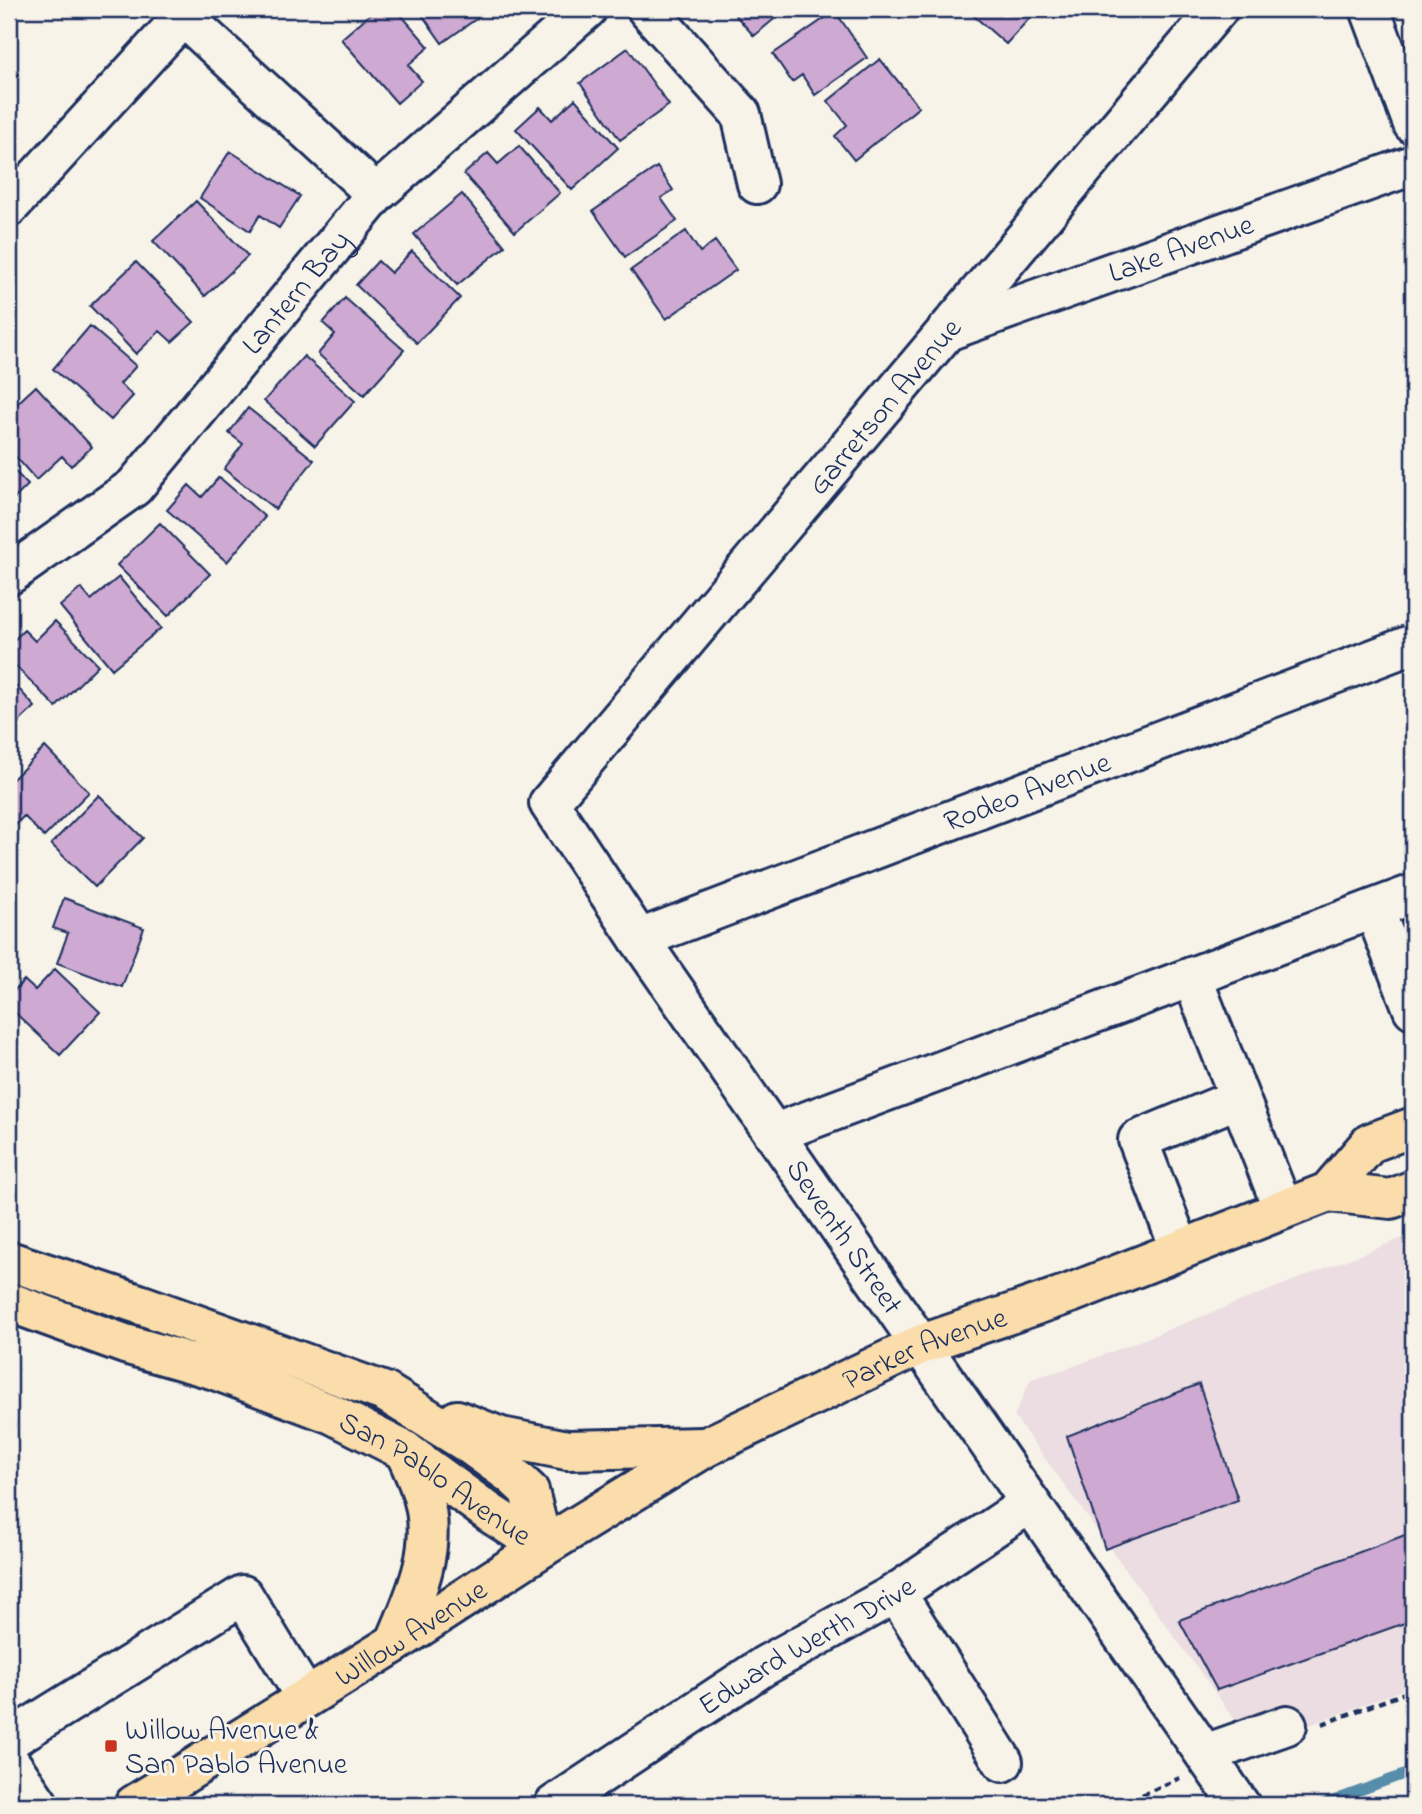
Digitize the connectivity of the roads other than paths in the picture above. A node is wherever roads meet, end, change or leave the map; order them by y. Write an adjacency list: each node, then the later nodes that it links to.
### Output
1 (587, 9): 9 (street, Lantern Bay)
2 (647, 9): 8 (street)
3 (1218, 9): 11 (street, Garretson Avenue)
4 (1370, 9): 6 (street)
5 (183, 11): 9 (street); 10 (street)
6 (1413, 124)
7 (1413, 165): 11 (street, Lake Avenue)
8 (757, 184)
9 (376, 194): 12 (street, Lantern Bay)
10 (9, 207)
11 (947, 331): 14 (street, Garretson Avenue)
12 (9, 575)
13 (1413, 644): 17 (street, Rodeo Avenue)
14 (549, 803): 17 (street, Seventh Street)
15 (1413, 894): 16 (street)
16 (1374, 909): 18 (street); 19 (street)
17 (639, 939): 22 (street, Seventh Street)
18 (1192, 977): 20 (street); 22 (street)
19 (1413, 1009)
20 (1240, 1098): 25 (street); 26 (street)
21 (1413, 1127): 24 (main road, Parker Avenue)
22 (775, 1133): 29 (street, Seventh Street)
23 (1413, 1190): 24 (main road, Parker Avenue)
24 (1328, 1192): 25 (main road, Parker Avenue)
25 (1283, 1209): 26 (main road, Parker Avenue)
26 (1180, 1249): 29 (main road, Parker Avenue)
27 (9, 1261): 30 (main road, San Pablo Avenue)
28 (9, 1302): 32 (main road, San Pablo Avenue)
29 (922, 1344): 31 (main road, Parker Avenue); 33 (street, Seventh Street)
30 (385, 1392): 31 (main road); 34 (main road, San Pablo Avenue)
31 (706, 1447): 34 (main road, Parker Avenue)
32 (405, 1451): 34 (main road, San Pablo Avenue); 36 (main road)
33 (1030, 1503): 35 (street, Edward Werth Drive); 40 (street, Seventh Street)
34 (543, 1547): 36 (main road, Willow Avenue)
35 (896, 1593): 42 (street); 44 (street, Edward Werth Drive)
36 (395, 1643): 37 (main road, Willow Avenue)
37 (306, 1698): 39 (street); 46 (main road, Willow Avenue)
38 (1287, 1725): 40 (street)
39 (9, 1740)
40 (1205, 1754): 43 (street, Seventh Street)
41 (9, 1761): 45 (street)
42 (1003, 1762)
43 (1234, 1796)
44 (578, 1799)
45 (39, 1805)
46 (134, 1805)

